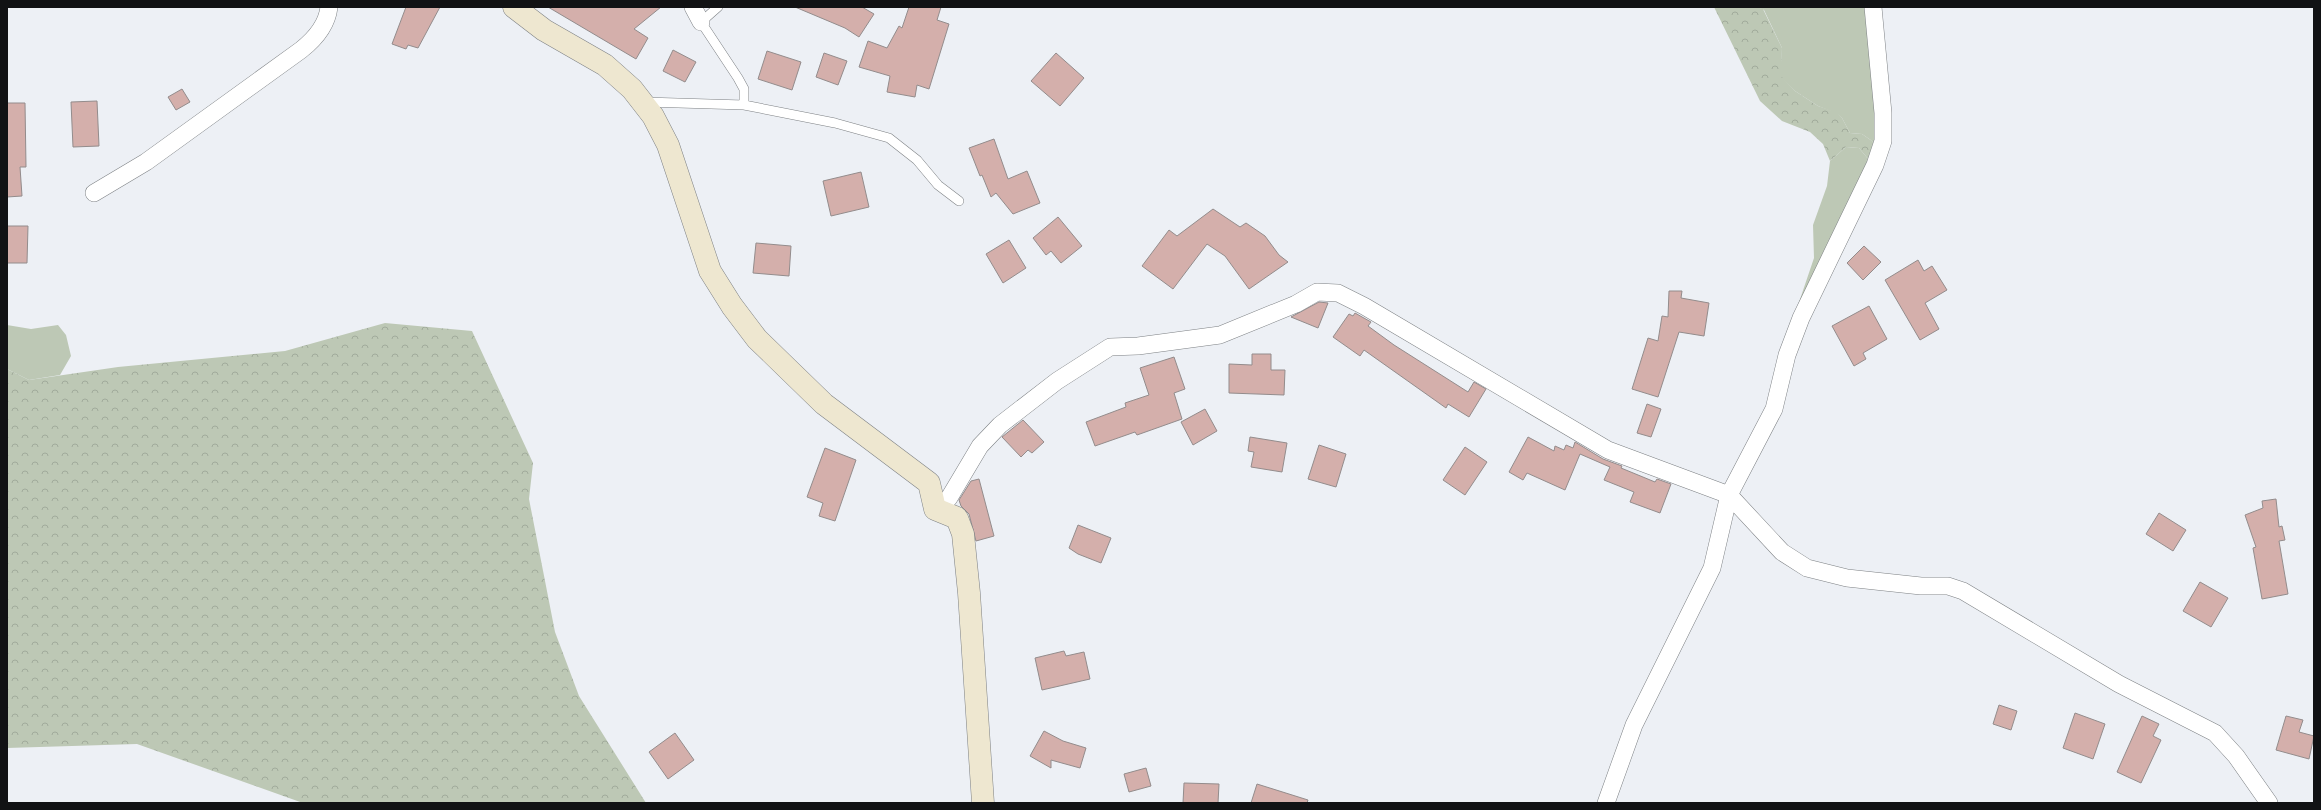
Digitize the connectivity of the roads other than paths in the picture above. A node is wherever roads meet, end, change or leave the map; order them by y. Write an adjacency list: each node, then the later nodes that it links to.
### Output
1 (329, 7): 9 (street)
2 (514, 7): 7 (main road)
3 (693, 7): 6 (street)
4 (718, 7): 6 (lane)
5 (1873, 7): 11 (street)
6 (701, 22): 8 (lane)
7 (642, 102): 8 (lane); 12 (main road)
8 (744, 105): 10 (lane)
9 (94, 193)
10 (959, 201)
11 (1729, 495): 12 (street); 14 (street); 15 (street)
12 (935, 509): 13 (main road)
13 (983, 803)
14 (1606, 803)
15 (2269, 803)

